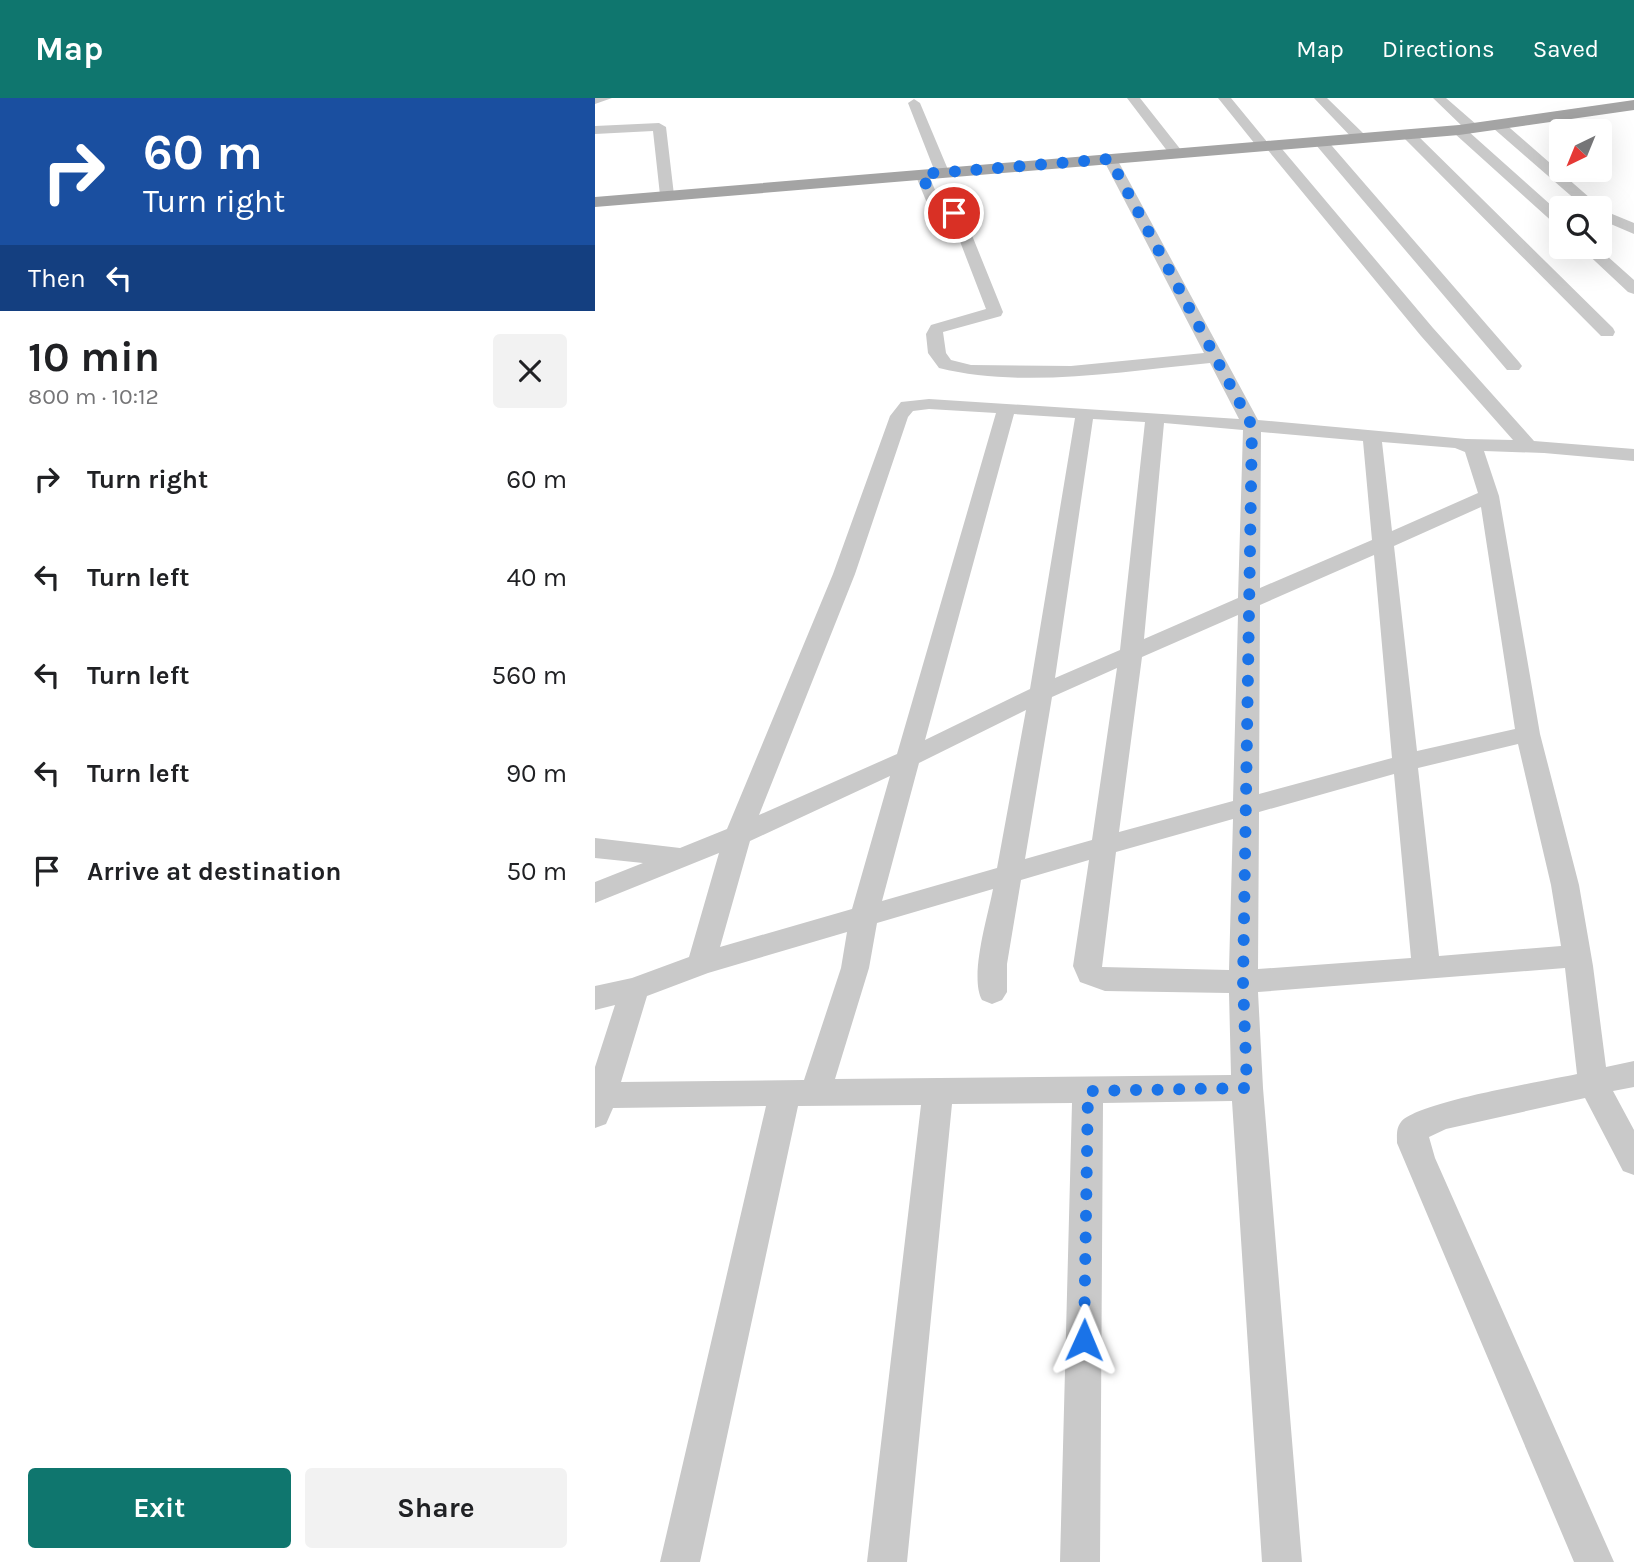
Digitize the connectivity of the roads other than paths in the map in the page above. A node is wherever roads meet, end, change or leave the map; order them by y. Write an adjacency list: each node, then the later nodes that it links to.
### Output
1 (607, 98): 6 (street)
2 (1133, 98): 16 (street)
3 (1224, 98): 15 (street)
4 (1320, 98): 13 (street)
5 (1439, 98): 10 (street)
6 (595, 100)
7 (914, 103): 18 (street)
8 (1634, 105): 9 (main road)
9 (1498, 125): 10 (main road); 21 (street)
10 (1466, 129): 12 (main road); 23 (street)
11 (595, 130): 20 (street)
12 (1408, 134): 13 (main road); 28 (street)
13 (1360, 138): 14 (main road)
14 (1321, 142): 15 (main road); 30 (street)
15 (1268, 146): 16 (main road); 37 (street)
16 (1176, 153): 17 (main road)
17 (1110, 159): 18 (main road); 29 (street)
18 (942, 173): 19 (main road)
19 (922, 174): 20 (main road); 29 (street)
20 (667, 195): 22 (main road)
21 (1579, 196)
22 (595, 202)
23 (1549, 210)
24 (1612, 219): 25 (street)
25 (1634, 229)
26 (1601, 259): 27 (street)
27 (1634, 289)
28 (1607, 332)
29 (1215, 358): 34 (street)
30 (1513, 366)
31 (1006, 408): 32 (street); 45 (street); 48 (street)
32 (1085, 414): 33 (street); 43 (street)
33 (1155, 418): 34 (street); 42 (street)
34 (1252, 426): 35 (street); 41 (street)
35 (1372, 435): 36 (street); 40 (street)
36 (1466, 445): 37 (street); 39 (street)
37 (1529, 447): 38 (street)
38 (1634, 455)
39 (1489, 496): 40 (street); 44 (street)
40 (1381, 543): 41 (street); 46 (street)
41 (1250, 603): 42 (street); 47 (street)
42 (1131, 654): 43 (street); 49 (street)
43 (1041, 693): 45 (street); 52 (street)
44 (1528, 733): 46 (street); 55 (street)
45 (909, 758): 48 (street); 54 (street)
46 (1403, 763): 47 (street); 57 (street)
47 (1245, 807): 49 (street); 58 (street)
48 (738, 835): 51 (street); 56 (street)
49 (1104, 846): 52 (street); 58 (street)
50 (595, 848): 51 (street)
51 (684, 857): 53 (street)
52 (1009, 876): 54 (street); 60 (street)
53 (595, 893)
54 (864, 915): 56 (street); 67 (street)
55 (1576, 956): 57 (street); 63 (street)
56 (701, 964): 59 (street)
57 (1426, 967): 58 (street)
58 (1243, 982): 64 (street)
59 (635, 989): 61 (street); 68 (street)
60 (992, 992)
61 (595, 998)
62 (1634, 1074): 63 (street)
63 (1593, 1083): 69 (street); 74 (street)
64 (1247, 1088): 65 (street); 73 (street)
65 (1088, 1091): 66 (street); 72 (street)
66 (938, 1092): 67 (street); 71 (street)
67 (800, 1093): 68 (street); 70 (street)
68 (598, 1105)
69 (1634, 1161)
70 (680, 1562)
71 (887, 1562)
72 (1080, 1562)
73 (1282, 1562)
74 (1594, 1562)

